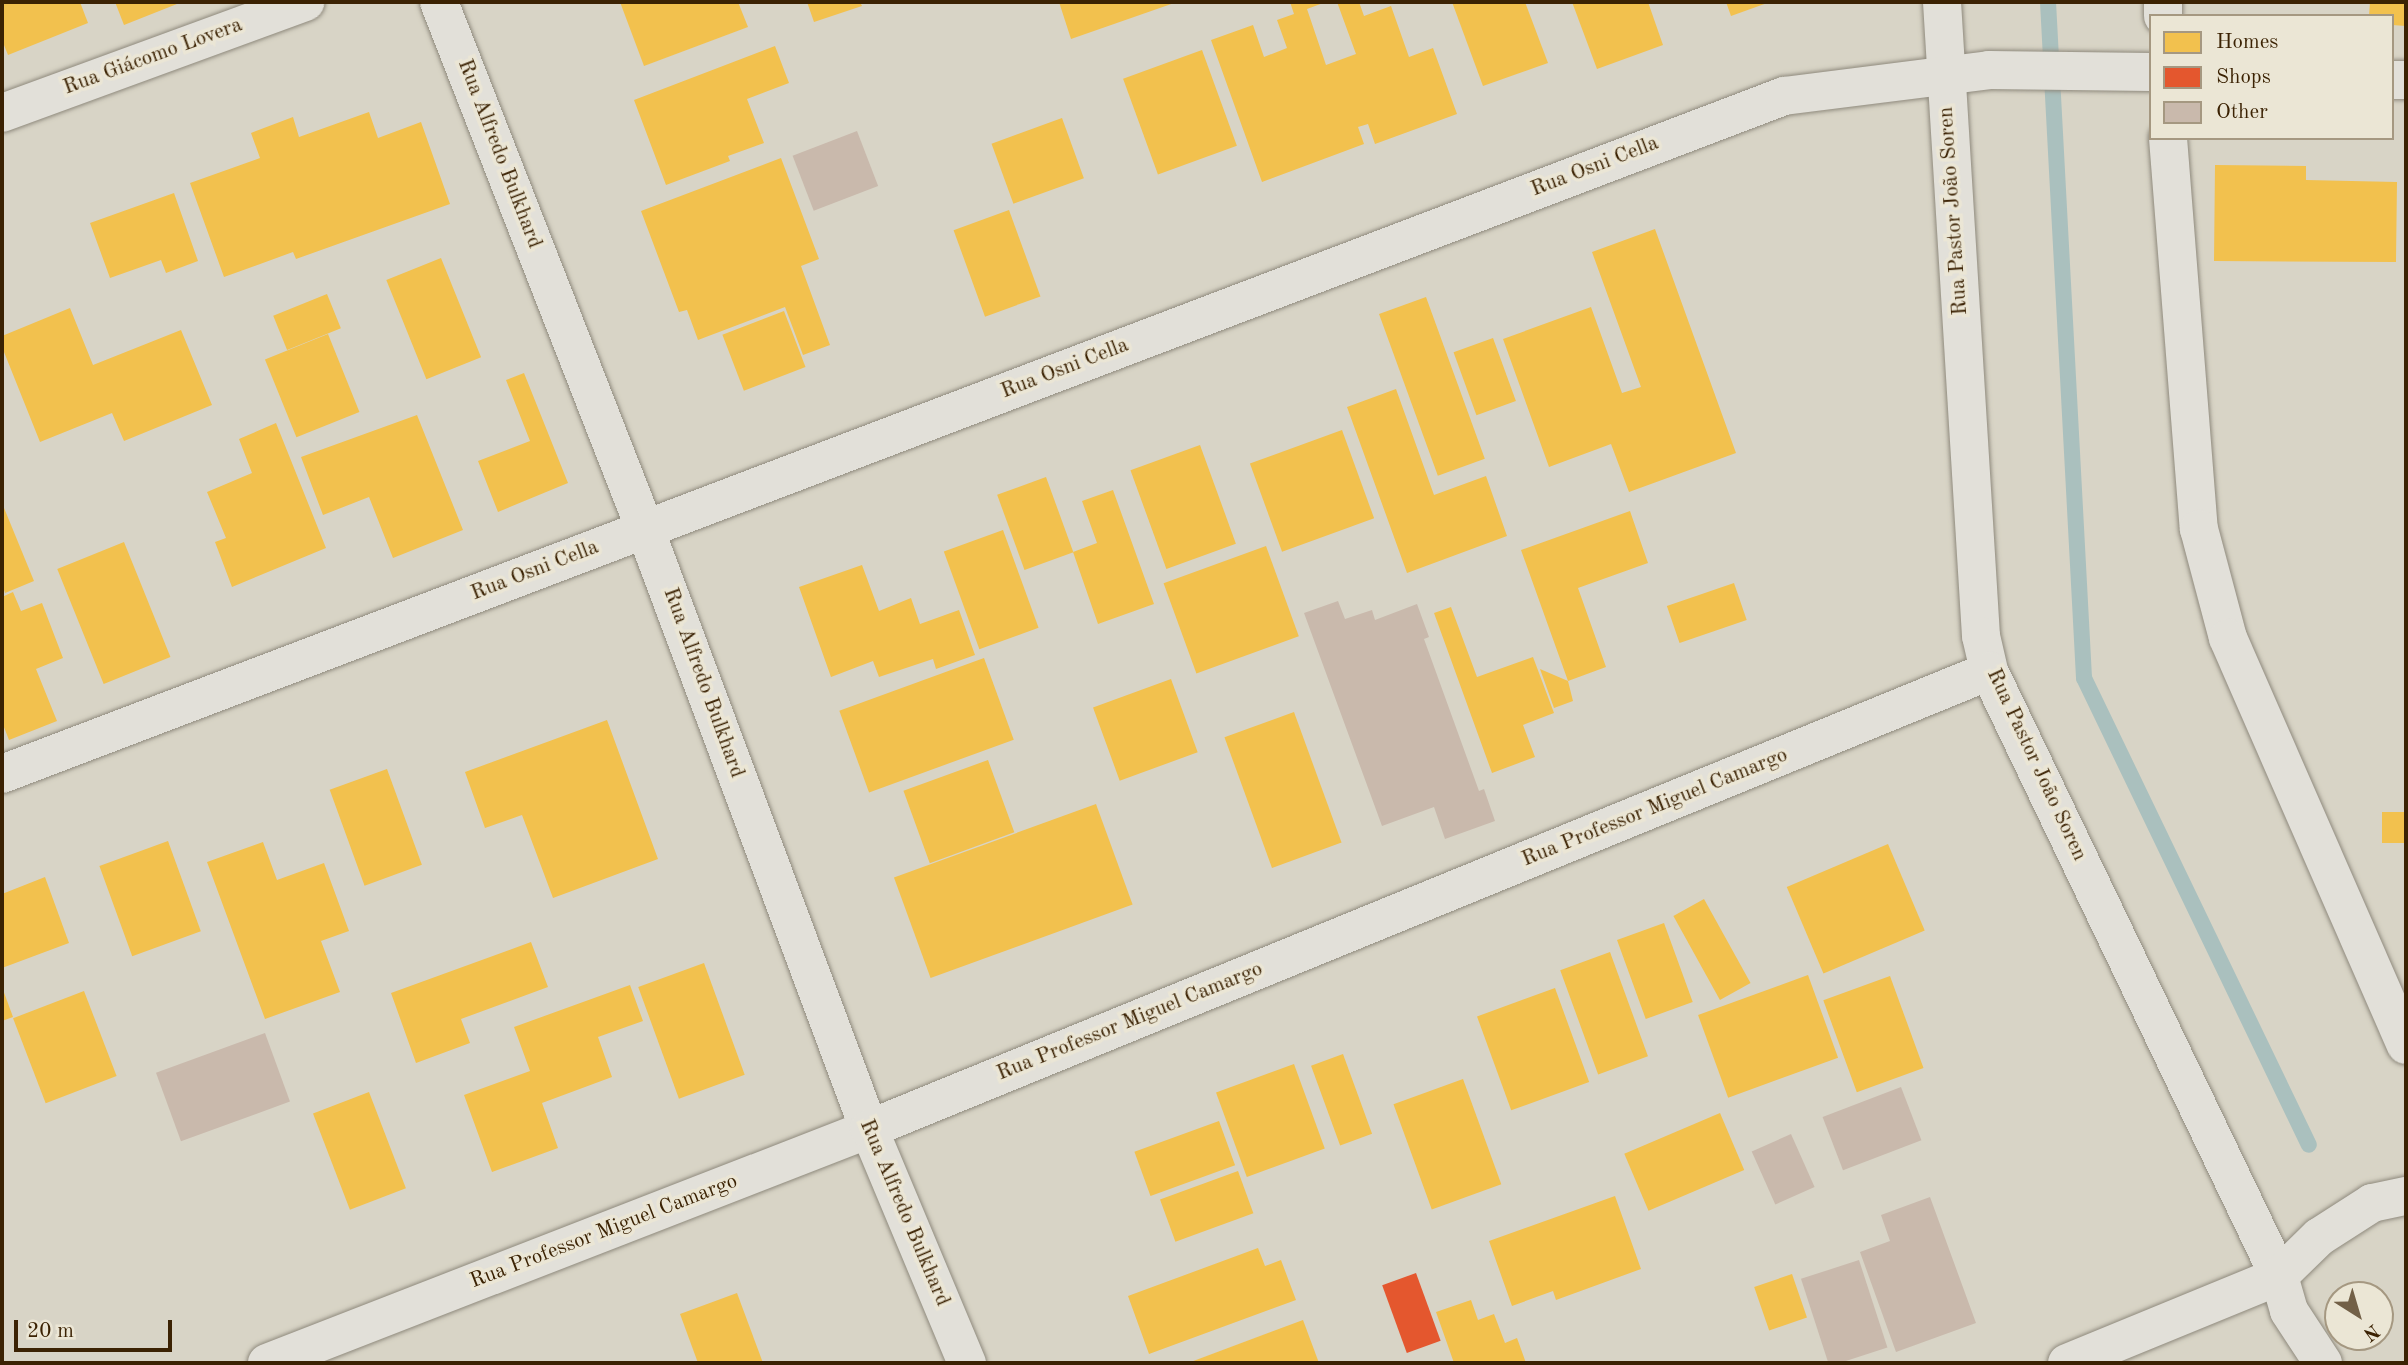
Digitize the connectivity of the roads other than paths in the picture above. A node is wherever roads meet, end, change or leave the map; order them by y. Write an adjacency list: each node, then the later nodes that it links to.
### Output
1 (304, 2): 6 (street, Rua Giácomo Lovera)
2 (439, 2): 8 (street, Rua Alfredo Bulkhard)
3 (1942, 2): 5 (street, Rua Pastor João Soren)
4 (2149, 72): 5 (street, Rua Osni Cella)
5 (1945, 77): 8 (street, Rua Osni Cella); 9 (street, Rua Pastor João Soren)
6 (2, 113)
7 (2168, 140): 11 (street)
8 (645, 528): 10 (street, Rua Osni Cella); 12 (street, Rua Alfredo Bulkhard)
9 (1989, 671): 12 (street, Rua Professor Miguel Camargo); 14 (street, Rua Pastor João Soren)
10 (2, 774)
11 (2406, 1045)
12 (869, 1129): 15 (street, Rua Professor Miguel Camargo); 16 (street, Rua Alfredo Bulkhard)
13 (2406, 1196): 14 (street)
14 (2279, 1276): 17 (street); 18 (street, Rua Pastor João Soren)
15 (267, 1363)
16 (967, 1363)
17 (2067, 1363)
18 (2323, 1363)

